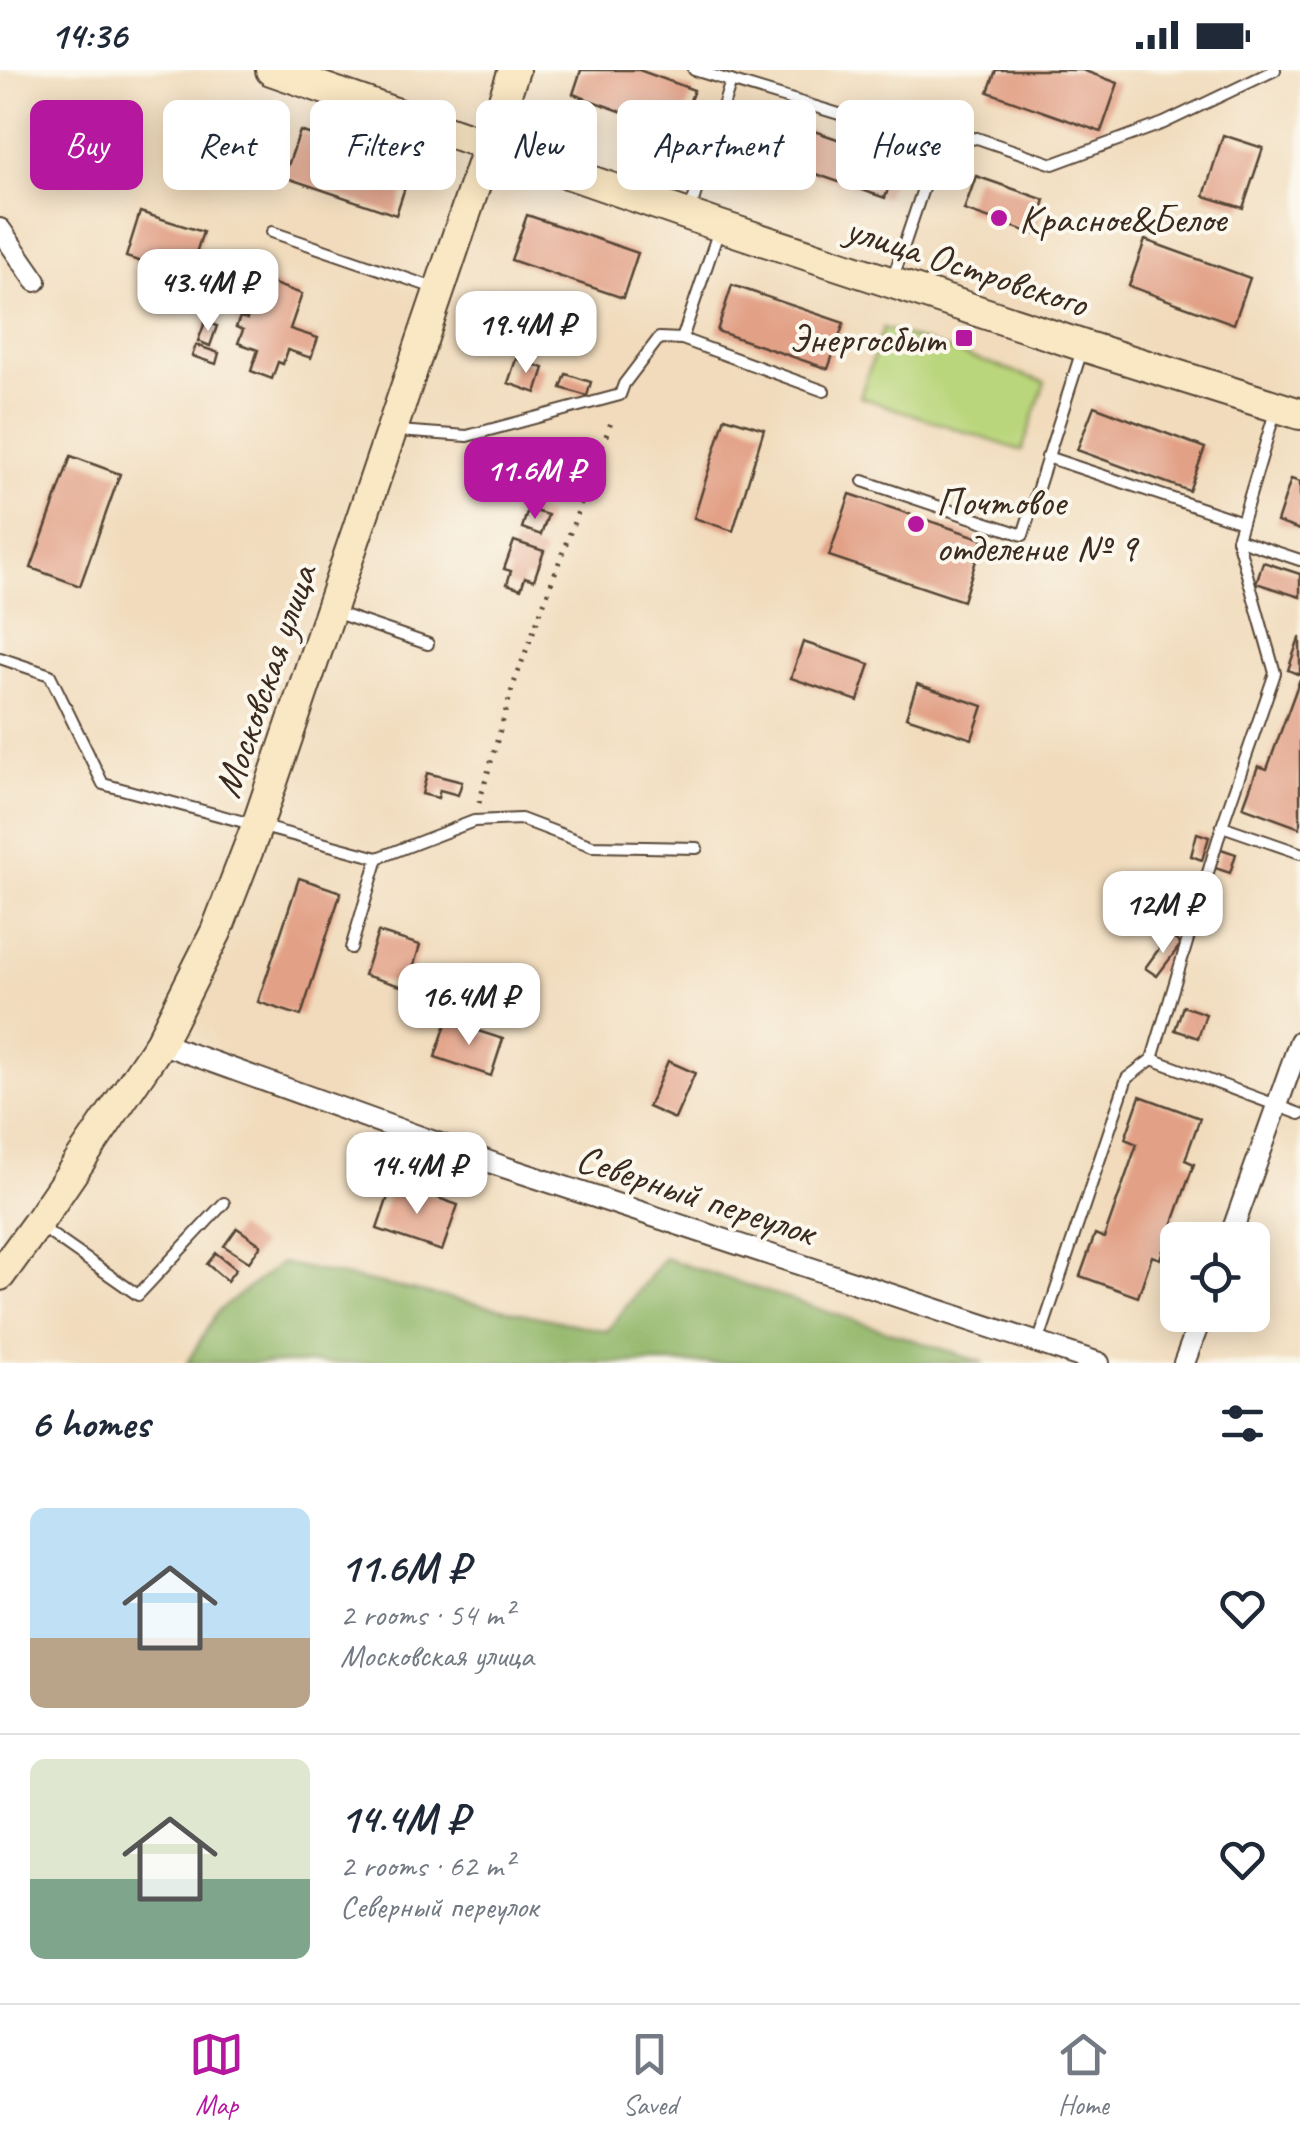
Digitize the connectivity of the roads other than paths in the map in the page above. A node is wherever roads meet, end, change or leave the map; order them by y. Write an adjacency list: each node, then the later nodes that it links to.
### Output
1 (271, 70): 9 (main road, улица Островского)
2 (514, 70): 6 (main road, Московская улица)
3 (694, 70): 5 (lane)
4 (1274, 70): 8 (lane)
5 (731, 81): 7 (lane); 13 (lane)
6 (504, 100)
7 (836, 113)
8 (974, 138)
9 (476, 142)
10 (476, 181): 19 (main road, Московская улица)
11 (597, 183): 13 (main road, улица Островского)
12 (923, 190): 18 (lane)
13 (689, 215): 14 (main road, улица Островского)
14 (720, 226): 18 (main road, улица Островского); 20 (lane)
15 (0, 229): 17 (street)
16 (272, 232): 19 (lane)
17 (36, 281)
18 (892, 282): 21 (main road, улица Островского)
19 (439, 290): 24 (main road, Московская улица)
20 (682, 339): 22 (lane); 24 (lane)
21 (1084, 346): 23 (main road, улица Островского); 25 (lane)
22 (824, 390)
23 (1288, 410): 27 (lane)
24 (392, 430): 30 (main road, Московская улица)
25 (1047, 458): 26 (lane); 27 (lane)
26 (863, 481)
27 (1242, 522): 28 (lane)
28 (1237, 540): 29 (lane); 34 (lane)
29 (1300, 560)
30 (331, 610): 31 (lane); 33 (main road, Московская улица)
31 (428, 644)
32 (0, 658): 33 (lane)
33 (257, 826): 37 (lane); 40 (main road, Московская улица)
34 (1222, 826): 36 (lane); 41 (lane)
35 (698, 848): 37 (lane)
36 (1300, 853)
37 (378, 858): 38 (lane)
38 (351, 948)
39 (1300, 1041): 42 (street)
40 (160, 1043): 46 (main road, Московская улица); 49 (street, Северный переулок)
41 (1152, 1058): 42 (lane); 49 (lane)
42 (1277, 1107): 43 (lane); 45 (street)
43 (1300, 1114)
44 (224, 1203): 46 (lane)
45 (1235, 1222)
46 (37, 1224): 47 (main road, Московская улица)
47 (0, 1275)
48 (1196, 1332): 51 (street)
49 (1037, 1344): 50 (street, Северный переулок)
50 (1097, 1363)
51 (1184, 1363)

